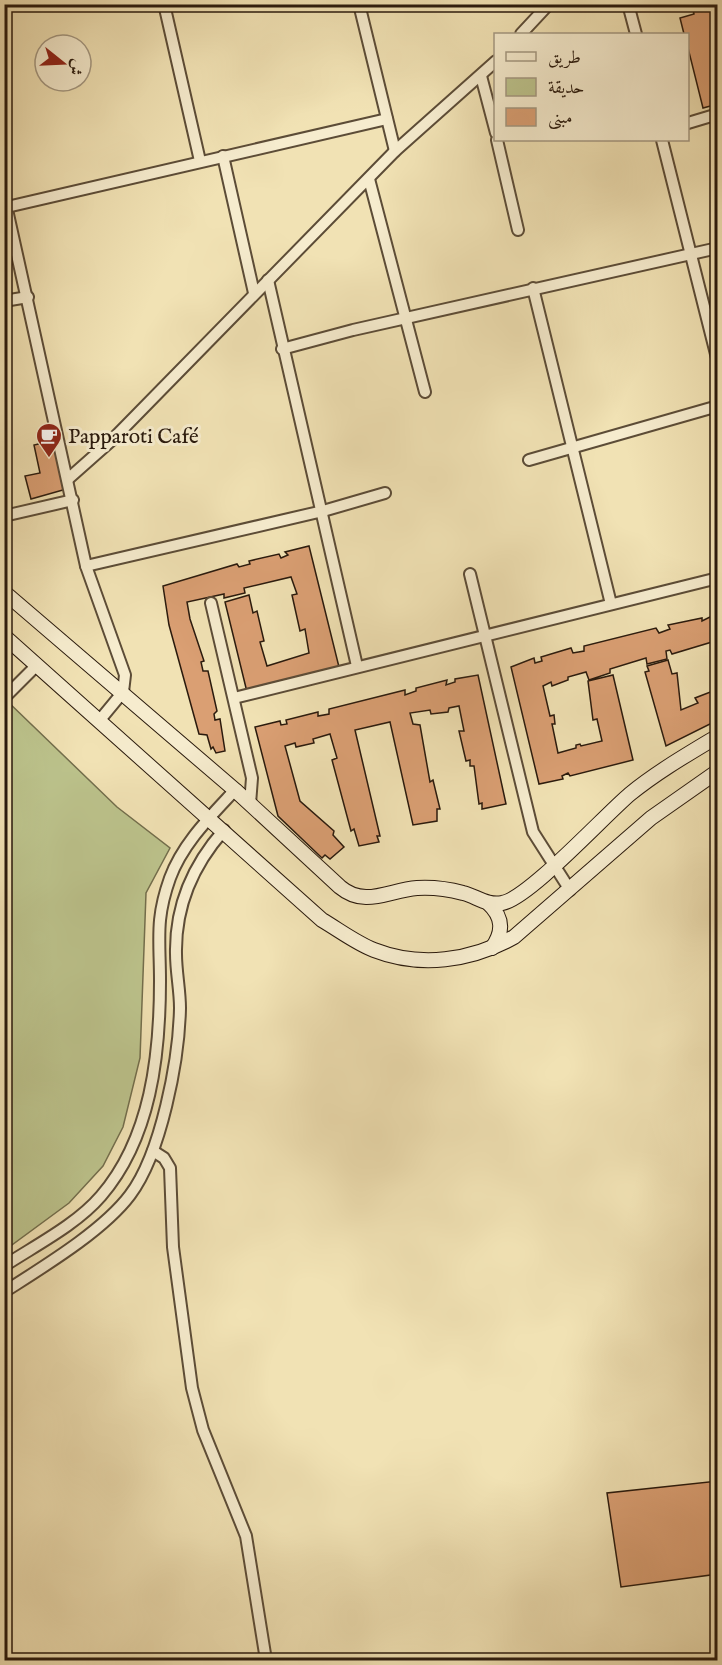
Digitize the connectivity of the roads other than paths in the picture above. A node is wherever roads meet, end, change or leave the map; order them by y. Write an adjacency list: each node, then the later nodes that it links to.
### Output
1 (164, 4): 17 (street)
2 (359, 4): 10 (street)
3 (549, 4): 5 (street)
4 (628, 4): 6 (street)
5 (522, 33)
6 (636, 33)
7 (494, 62): 8 (street)
8 (481, 76): 12 (street); 15 (street)
9 (717, 114): 11 (street)
10 (387, 119): 15 (street); 16 (street)
11 (689, 122)
12 (494, 129)
13 (497, 141): 20 (street)
14 (662, 141): 22 (street)
15 (395, 151): 18 (street)
16 (223, 156): 17 (street); 25 (street)
17 (200, 161): 19 (street)
18 (369, 179): 23 (street); 28 (street)
19 (6, 201): 26 (street)
20 (518, 230)
21 (717, 248): 22 (street)
22 (691, 255): 24 (street); 30 (street)
23 (268, 280): 25 (street); 29 (street)
24 (533, 288): 28 (street); 33 (street)
25 (254, 293): 35 (street)
26 (28, 297): 27 (street); 35 (street)
27 (4, 301)
28 (406, 318): 29 (street); 31 (street)
29 (282, 350): 38 (street)
30 (717, 362)
31 (424, 392)
32 (717, 406): 33 (street)
33 (572, 448): 34 (street); 45 (street)
34 (530, 460)
35 (68, 479): 37 (street)
36 (385, 493): 38 (street)
37 (73, 500): 39 (street); 40 (street)
38 (323, 511): 40 (street); 49 (street)
39 (4, 516)
40 (86, 566): 50 (street)
41 (470, 574): 47 (street)
42 (717, 578): 45 (street)
43 (4, 592): 50 (street)
44 (212, 603): 52 (street)
45 (611, 604): 47 (street)
46 (4, 636): 48 (street)
47 (485, 637): 49 (street); 60 (street)
48 (37, 665): 51 (street); 53 (street)
49 (357, 666): 52 (street)
50 (123, 692): 53 (street); 56 (street)
51 (4, 698)
52 (234, 698): 57 (street)
53 (99, 721): 58 (street)
54 (717, 736): 60 (street)
55 (717, 771): 61 (street)
56 (235, 790): 57 (street); 58 (street)
57 (250, 804): 62 (street)
58 (210, 817): 59 (street); 65 (street)
59 (224, 830): 63 (street); 64 (street)
60 (554, 866): 61 (street); 62 (street)
61 (570, 890): 63 (street)
62 (488, 903): 63 (street)
63 (492, 948)
64 (153, 1151): 66 (street); 67 (street)
65 (4, 1266)
66 (4, 1292)
67 (266, 1660)

